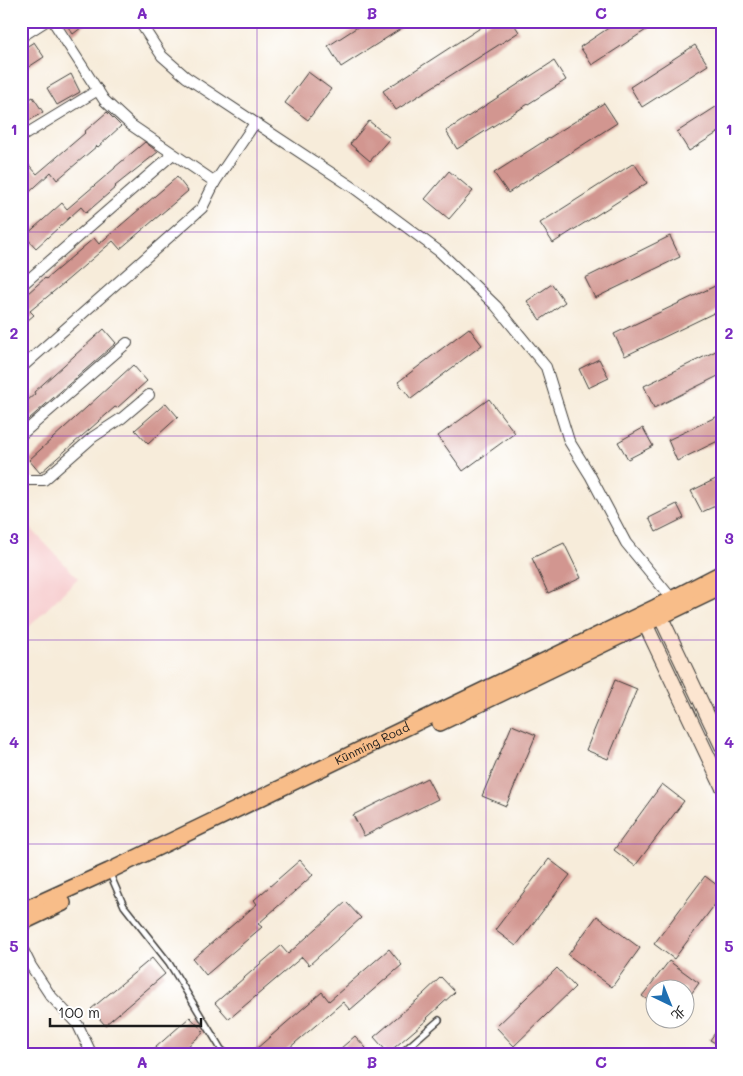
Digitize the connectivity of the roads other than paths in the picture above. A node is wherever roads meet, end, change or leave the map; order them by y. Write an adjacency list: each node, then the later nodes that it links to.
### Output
1 (46, 21): 4 (street)
2 (53, 21): 5 (street)
3 (139, 21): 6 (street)
4 (21, 37)
5 (98, 90): 7 (street); 8 (street)
6 (255, 122): 9 (street); 18 (street)
7 (21, 137)
8 (173, 154): 9 (street); 10 (street)
9 (215, 182): 12 (street)
10 (21, 286)
11 (127, 343): 14 (street)
12 (21, 368)
13 (149, 394): 15 (street)
14 (21, 435)
15 (21, 482)
16 (722, 573): 18 (main road, Kūnmíng Road)
17 (722, 587): 18 (main road, Kūnmíng Road)
18 (673, 604): 19 (main road, Kūnmíng Road)
19 (658, 612): 20 (main road, Kūnmíng Road); 21 (main road)
20 (643, 619): 22 (main road); 23 (main road, Kūnmíng Road)
21 (722, 746)
22 (722, 786)
23 (111, 876): 24 (main road, Kūnmíng Road); 25 (main road, Kūnmíng Road); 29 (lane)
24 (21, 911)
25 (21, 923)
26 (21, 946): 28 (street)
27 (439, 1020): 30 (lane)
28 (92, 1055)
29 (228, 1055)
30 (399, 1055)

